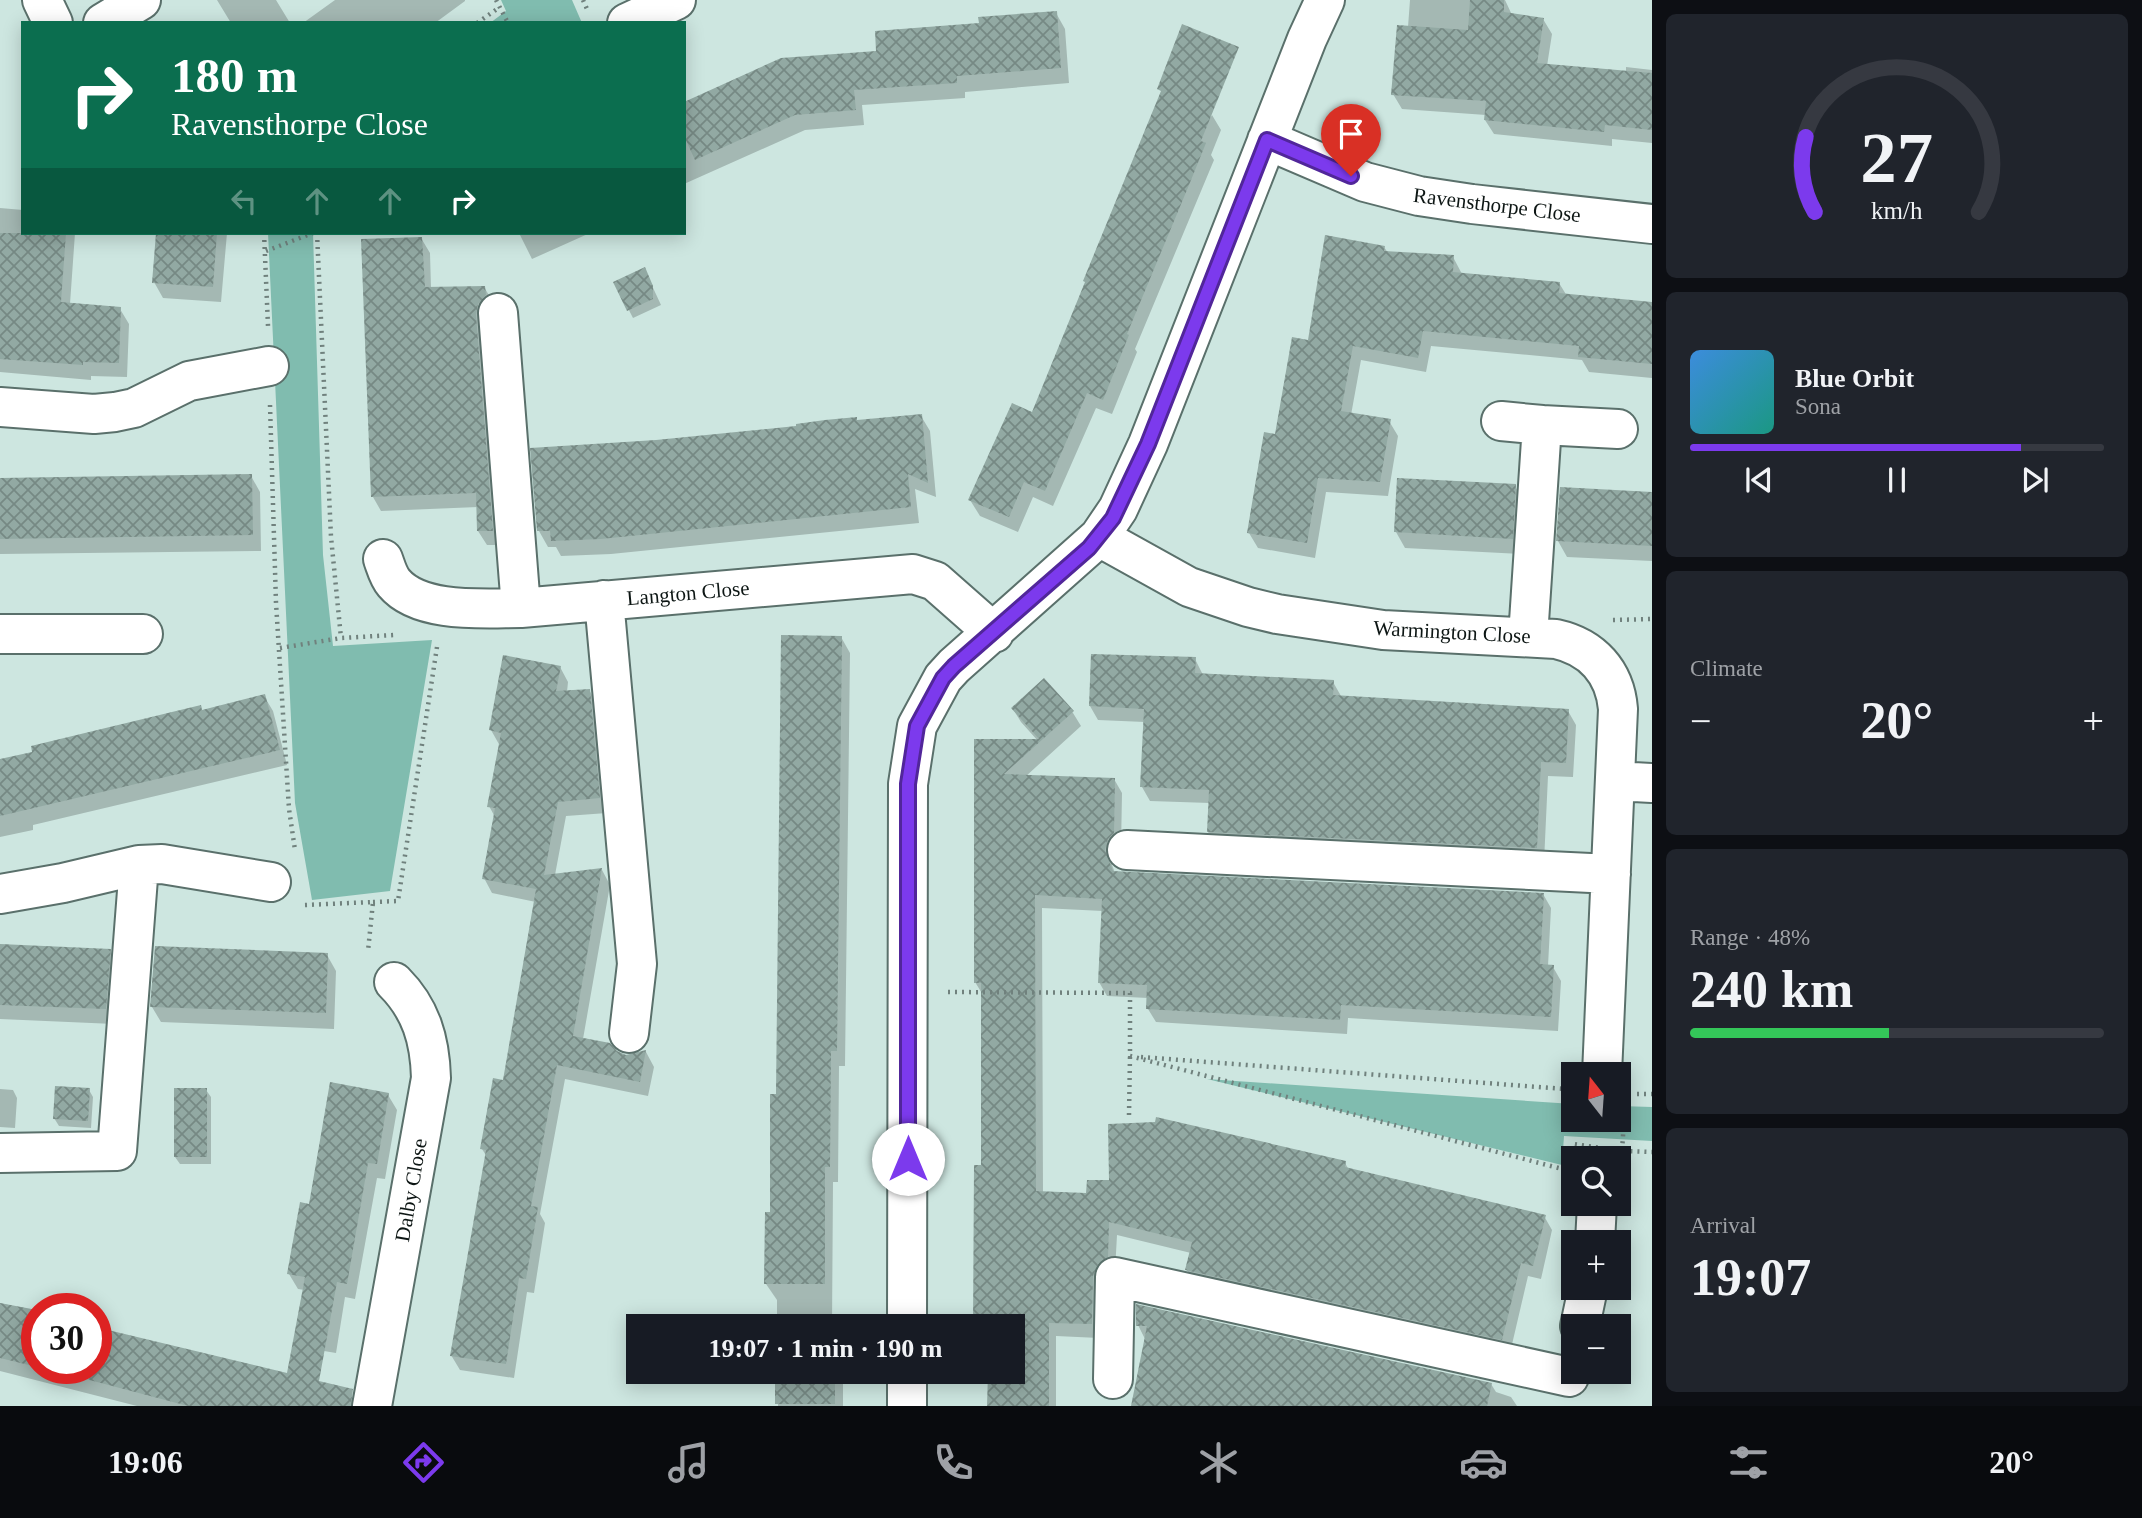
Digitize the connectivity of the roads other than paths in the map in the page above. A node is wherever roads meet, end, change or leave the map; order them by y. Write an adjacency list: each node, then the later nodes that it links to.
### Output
1 (43, 0): 5 (street)
2 (141, 0): 6 (street)
3 (676, 0): 7 (street)
4 (1325, 0): 8 (street)
5 (52, 21)
6 (106, 21)
7 (631, 21)
8 (1267, 140): 9 (street, Ravensthorpe Close); 16 (street)
9 (1652, 224)
10 (498, 313): 19 (street)
11 (269, 366): 12 (street)
12 (0, 407)
13 (1501, 421): 14 (street)
14 (1542, 425): 15 (street); 23 (street)
15 (1618, 429)
16 (1099, 537): 20 (street); 23 (street, Warmington Close)
17 (383, 559): 19 (street, Langton Close)
18 (604, 600): 19 (street, Langton Close); 20 (street, Langton Close); 31 (street)
19 (521, 608)
20 (994, 633): 34 (street)
21 (0, 634): 22 (street)
22 (143, 634)
23 (1528, 637): 24 (street, Warmington Close)
24 (1633, 782): 27 (street, Warmington Close)
25 (1127, 850): 27 (street)
26 (139, 864): 28 (street); 29 (street); 33 (street)
27 (1611, 874): 32 (street, Warmington Close)
28 (289, 876)
29 (0, 894)
30 (394, 982): 38 (street, Dalby Close)
31 (629, 1033)
32 (1614, 1062)
33 (0, 1153)
34 (907, 1314)
35 (1561, 1378): 36 (street)
36 (1113, 1379)
37 (907, 1384): 39 (street)
38 (372, 1406)
39 (907, 1406)

